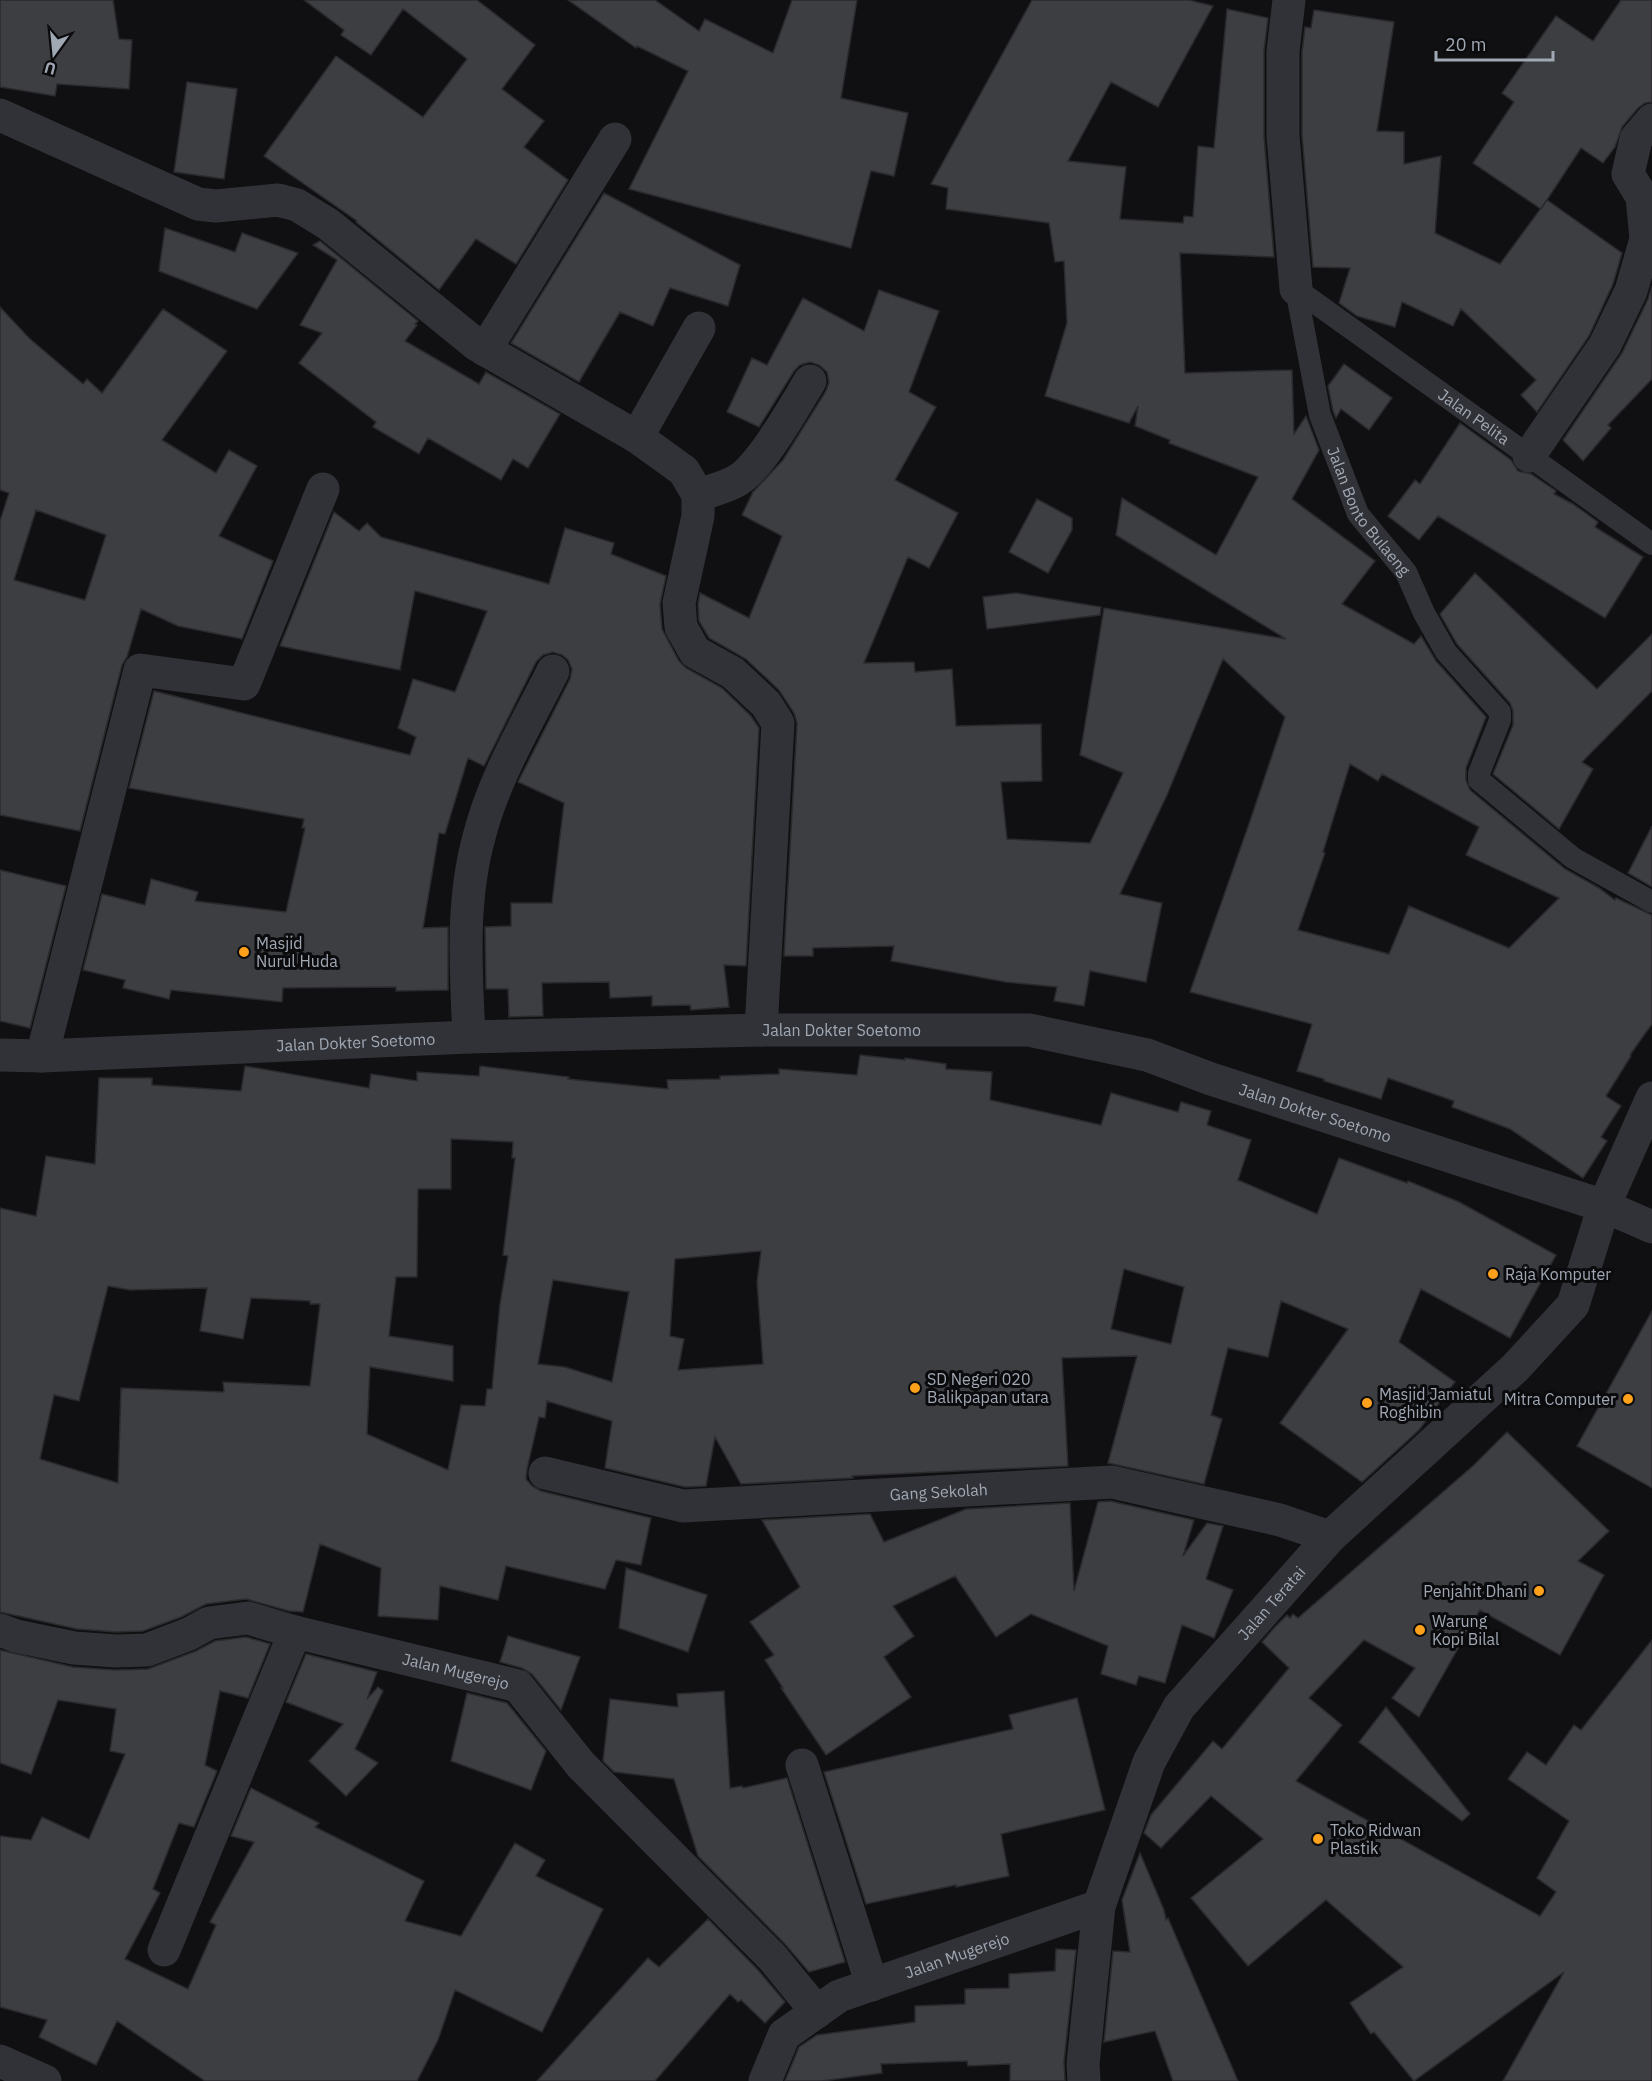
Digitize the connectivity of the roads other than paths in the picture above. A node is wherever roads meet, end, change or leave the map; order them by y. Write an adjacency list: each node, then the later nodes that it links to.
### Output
1 (1289, 0): 5 (street, Jalan Bonto Bulaeng)
2 (0, 115): 7 (street)
3 (1652, 120): 10 (street)
4 (615, 139): 7 (street)
5 (1296, 290): 10 (lane, Jalan Pelita); 15 (lane, Jalan Bonto Bulaeng)
6 (699, 328): 9 (street)
7 (485, 350): 9 (street)
8 (810, 381): 12 (street)
9 (637, 437): 12 (street)
10 (1528, 456): 13 (lane, Jalan Pelita)
11 (323, 489): 19 (street)
12 (698, 495): 16 (street)
13 (1652, 544)
14 (553, 670): 17 (street)
15 (1652, 902)
16 (761, 1030): 17 (street, Jalan Dokter Soetomo); 21 (street, Jalan Dokter Soetomo)
17 (468, 1037): 19 (street, Jalan Dokter Soetomo)
18 (0, 1055): 19 (street, Jalan Dokter Soetomo)
19 (42, 1056)
20 (1652, 1098): 21 (street, Jalan Teratai)
21 (1604, 1206): 22 (street, Jalan Dokter Soetomo); 24 (street, Jalan Teratai)
22 (1652, 1227)
23 (545, 1473): 24 (street, Gang Sekolah)
24 (1330, 1537): 28 (street, Jalan Teratai)
25 (0, 1630): 26 (street, Jalan Mugerejo)
26 (295, 1632): 29 (street); 31 (street, Jalan Mugerejo)
27 (802, 1765): 30 (street)
28 (1099, 1906): 30 (street, Jalan Mugerejo); 35 (street, Jalan Teratai)
29 (164, 1950)
30 (872, 1985): 31 (street, Jalan Mugerejo)
31 (817, 2012): 34 (street, Jalan Mugerejo)
32 (0, 2061): 33 (street)
33 (45, 2081)
34 (765, 2081)
35 (1084, 2081)

